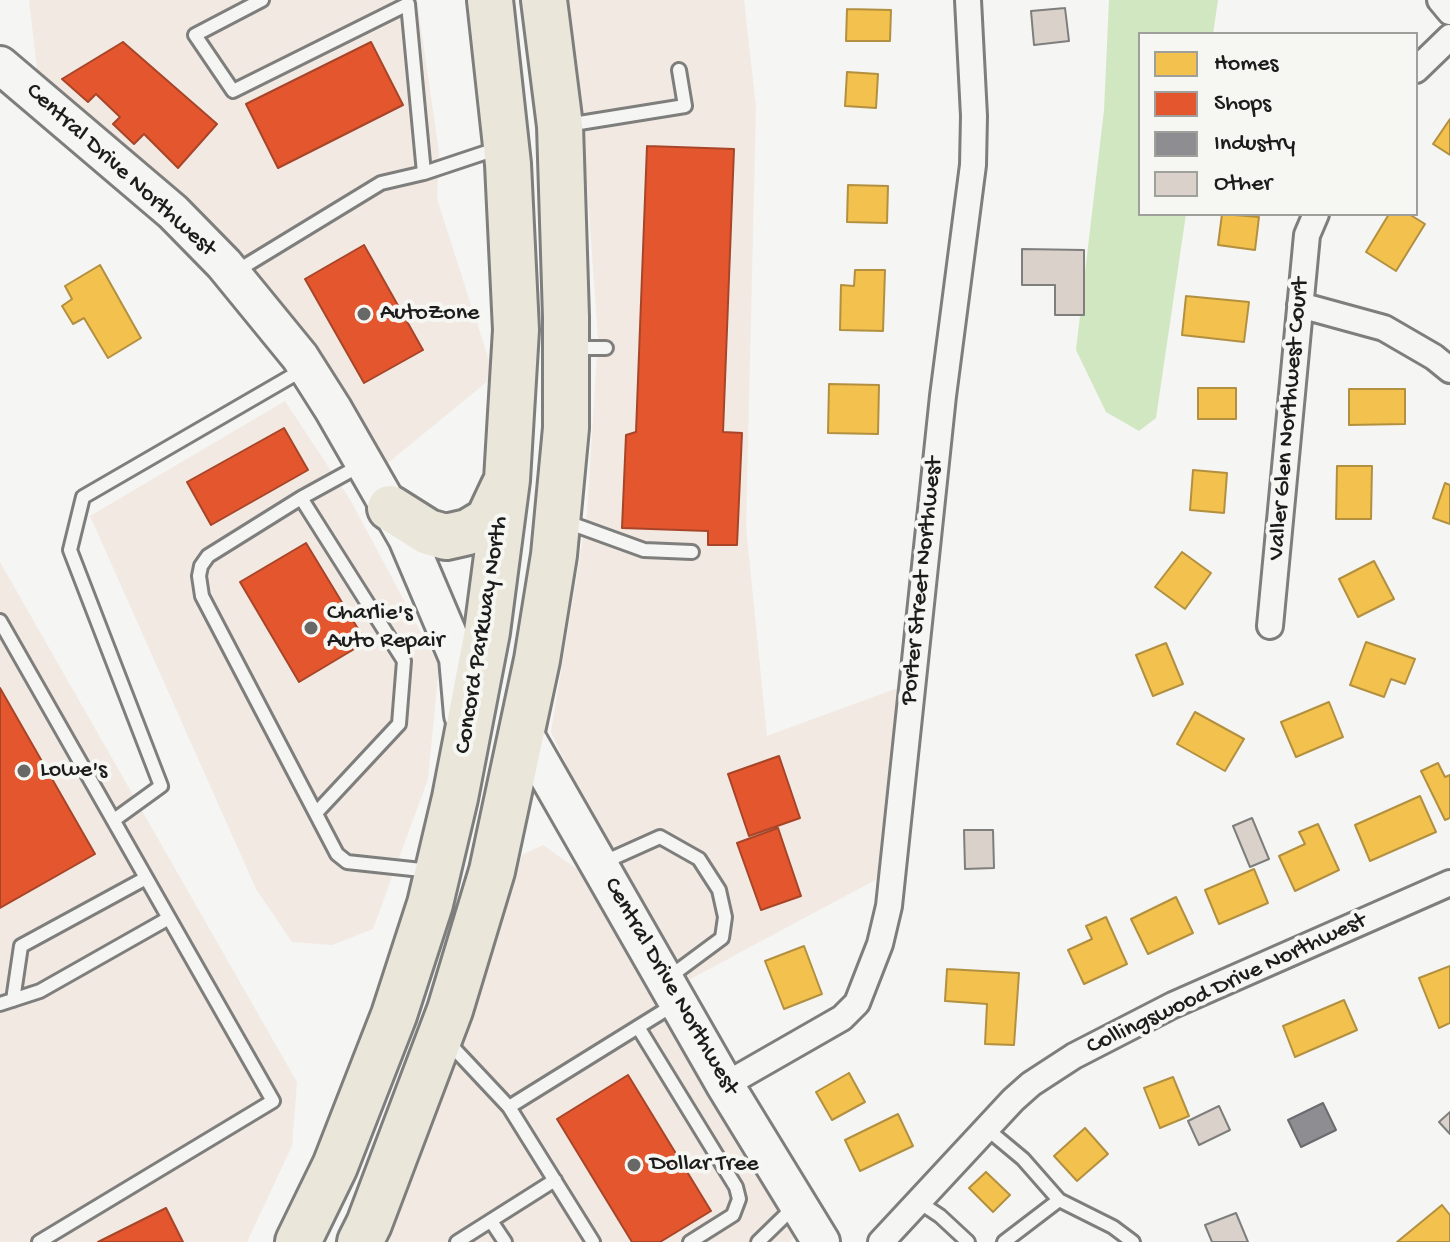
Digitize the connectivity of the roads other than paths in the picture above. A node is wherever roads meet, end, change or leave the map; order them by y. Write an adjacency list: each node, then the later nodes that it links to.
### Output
1 (262, 0): 6 (lane)
2 (490, 0): 13 (highway, Concord Parkway North)
3 (544, 0): 12 (highway)
4 (968, 0): 43 (street, Porter Street Northwest)
5 (1440, 0): 7 (street)
6 (408, 2): 14 (lane)
7 (1450, 12)
8 (1450, 37): 10 (street)
9 (0, 65): 16 (street, Central Drive Northwest)
10 (1418, 68)
11 (679, 70): 12 (lane)
12 (560, 126): 25 (highway)
13 (506, 146): 14 (lane); 18 (highway, Concord Parkway North)
14 (424, 173): 16 (lane)
15 (1315, 216): 17 (street, Valler Glen Northwest Court)
16 (232, 274): 19 (street, Central Drive Northwest)
17 (1300, 305): 20 (street); 28 (street, Valler Glen Northwest Court)
18 (516, 330): 22 (highway, Concord Parkway North); 29 (highway)
19 (306, 368): 21 (street, Central Drive Northwest); 32 (lane)
20 (1450, 370)
21 (364, 464): 23 (lane); 24 (street, Central Drive Northwest)
22 (507, 480): 24 (highway); 30 (highway, Concord Parkway North)
23 (301, 498): 31 (lane); 31 (lane)
24 (390, 508): 30 (street, Central Drive Northwest)
25 (557, 518): 26 (lane); 29 (highway)
26 (692, 552)
27 (0, 621): 32 (lane)
28 (1270, 626)
29 (522, 730): 33 (street, Central Drive Northwest); 42 (highway)
30 (466, 745): 34 (highway, Concord Parkway North)
31 (316, 813): 34 (lane)
32 (114, 820): 35 (lane)
33 (599, 865): 38 (street, Central Drive Northwest); 38 (lane)
34 (438, 872): 53 (highway, Concord Parkway North)
35 (146, 878): 37 (lane); 39 (lane)
36 (1450, 883): 45 (street, Collingswood Drive Northwest)
37 (169, 918): 39 (lane); 52 (lane)
38 (672, 991): 41 (lane); 43 (street, Central Drive Northwest)
39 (13, 1000): 40 (lane)
40 (0, 1004)
41 (638, 1027): 44 (lane); 57 (lane)
42 (441, 1035): 44 (lane); 54 (highway)
43 (725, 1085): 49 (street, Central Drive Northwest)
44 (509, 1107): 46 (lane)
45 (987, 1129): 47 (lane); 48 (street, Collingswood Drive Northwest)
46 (555, 1180): 50 (lane); 56 (lane)
47 (1059, 1200): 62 (lane); 63 (lane)
48 (919, 1202): 60 (street, Collingswood Drive Northwest); 61 (lane)
49 (798, 1204): 58 (lane); 59 (street, Central Drive Northwest)
50 (491, 1221): 51 (lane); 55 (lane)
51 (463, 1241)
52 (39, 1242)
53 (298, 1242)
54 (360, 1242)
55 (505, 1242)
56 (593, 1242)
57 (690, 1242)
58 (758, 1242)
59 (821, 1242)
60 (881, 1242)
61 (968, 1242)
62 (1004, 1242)
63 (1133, 1242)

